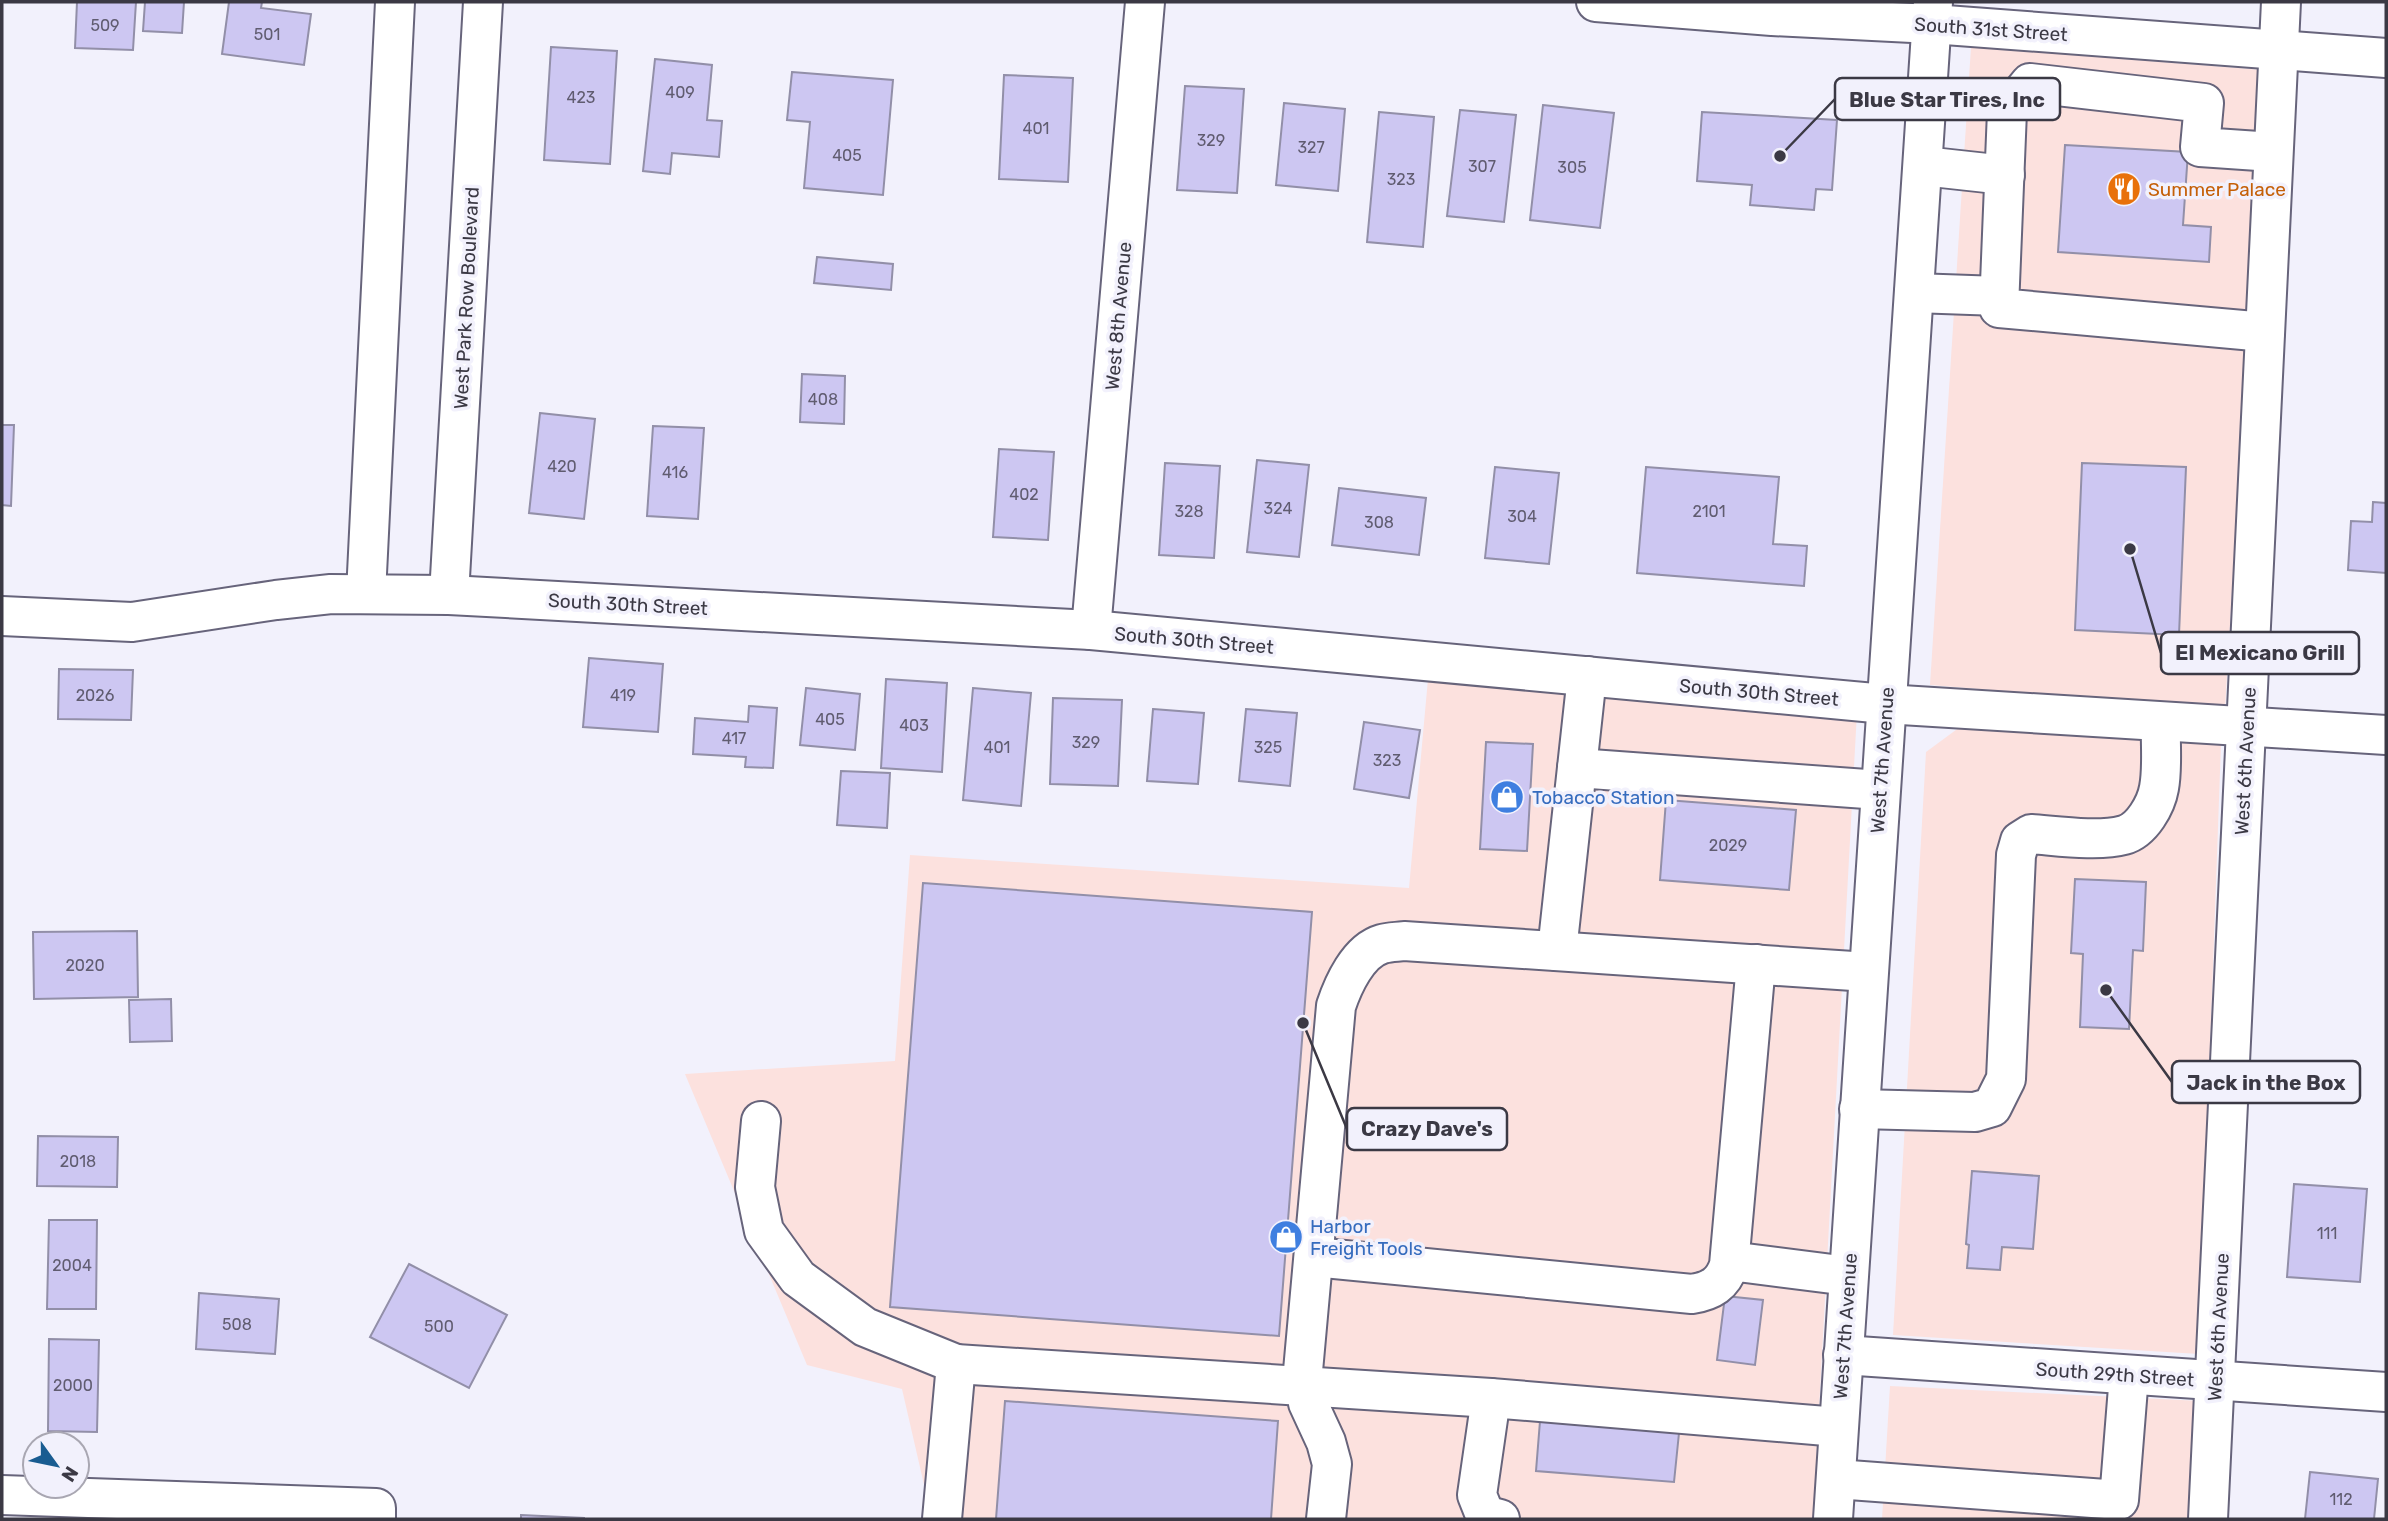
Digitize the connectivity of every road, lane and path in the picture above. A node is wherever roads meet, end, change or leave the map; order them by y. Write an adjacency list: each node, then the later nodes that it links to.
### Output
1 (395, 2): 19 (street)
2 (483, 2): 20 (street, West Park Row Boulevard)
3 (1145, 2): 22 (street, West 8th Avenue)
4 (1596, 2): 6 (street, South 31st Street)
5 (2281, 2): 10 (street, West 6th Avenue)
6 (1652, 4): 7 (street, South 31st Street)
7 (1773, 9): 8 (street, South 31st Street)
8 (1933, 13): 9 (street, South 31st Street); 14 (street, West 7th Avenue)
9 (2125, 39): 10 (street, South 31st Street); 12 (street)
10 (2279, 52): 11 (street, South 31st Street); 13 (street, West 6th Avenue)
11 (2386, 58)
12 (2122, 93): 13 (street); 15 (street)
13 (2273, 152): 18 (street, West 6th Avenue)
14 (1923, 166): 15 (street); 16 (street, West 7th Avenue)
15 (2005, 175): 17 (street)
16 (1914, 293): 17 (street); 24 (street, West 7th Avenue)
17 (1999, 296): 18 (street)
18 (2266, 332): 26 (street, West 6th Avenue)
19 (366, 594): 20 (street, South 30th Street); 21 (street, South 30th Street)
20 (449, 594): 22 (street, South 30th Street)
21 (2, 616)
22 (1091, 630): 23 (street, South 30th Street)
23 (1587, 677): 24 (street, South 30th Street); 28 (street)
24 (1885, 704): 25 (street, South 30th Street); 29 (street, West 7th Avenue)
25 (2161, 722): 26 (street, South 30th Street); 33 (street)
26 (2247, 728): 27 (street, South 30th Street); 41 (street, West 6th Avenue)
27 (2386, 734)
28 (1577, 768): 29 (street); 30 (street)
29 (1880, 790): 32 (street, West 7th Avenue)
30 (1557, 951): 31 (street); 35 (street)
31 (1756, 964): 32 (street); 36 (street)
32 (1868, 972): 33 (street, West 7th Avenue)
33 (1859, 1109): 37 (street, West 7th Avenue)
34 (761, 1121): 39 (street)
35 (1314, 1256): 36 (street); 42 (street)
36 (1730, 1261): 37 (street)
37 (1848, 1276): 38 (street, West 7th Avenue)
38 (1843, 1355): 40 (street, South 29th Street); 45 (street, West 7th Avenue)
39 (956, 1364): 42 (street); 49 (street)
40 (2129, 1375): 41 (street, South 29th Street); 46 (street)
41 (2216, 1381): 43 (street, South 29th Street); 53 (street, West 6th Avenue)
42 (1305, 1385): 44 (street); 50 (street)
43 (2386, 1392)
44 (1491, 1398): 45 (street); 51 (street)
45 (1839, 1427): 46 (street, West 7th Avenue)
46 (1836, 1479): 52 (street, West 7th Avenue)
47 (2, 1495): 48 (street)
48 (376, 1513)
49 (943, 1519)
50 (1326, 1519)
51 (1500, 1519)
52 (1833, 1519)
53 (2208, 1519)

